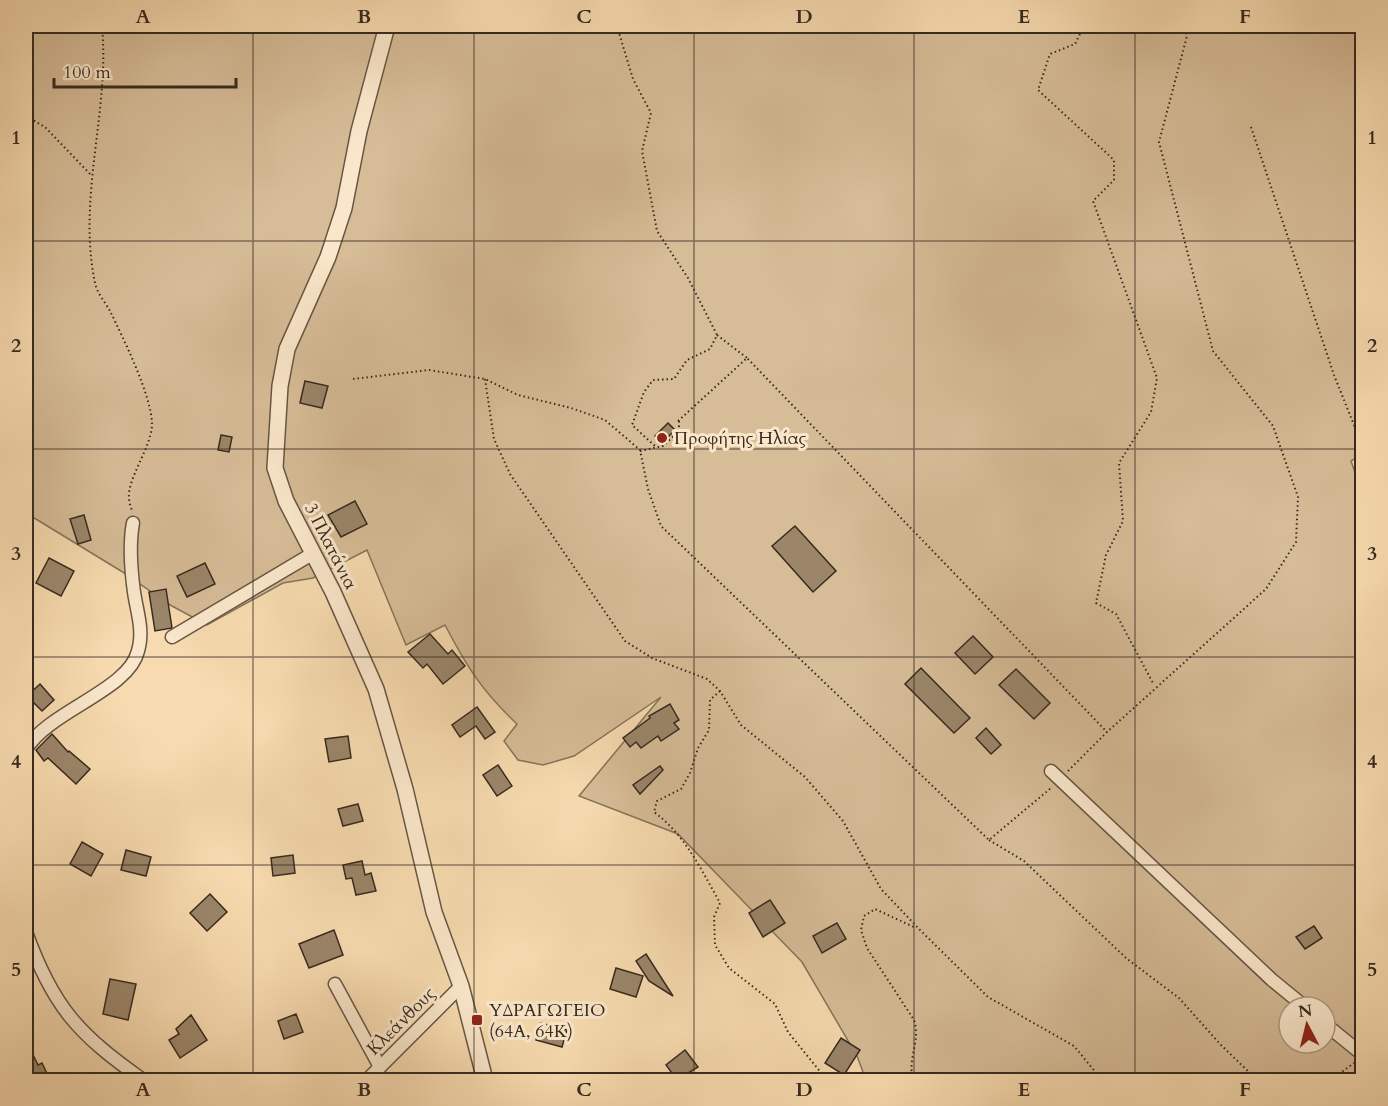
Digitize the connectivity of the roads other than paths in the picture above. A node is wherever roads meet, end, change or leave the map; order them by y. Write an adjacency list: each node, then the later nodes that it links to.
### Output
1 (387, 26): 3 (street, 3 Πλατάνια)
2 (134, 523): 5 (street)
3 (312, 555): 4 (street); 9 (street, 3 Πλατάνια)
4 (172, 637)
5 (26, 749)
6 (1056, 776): 10 (street)
7 (26, 932): 14 (street)
8 (335, 984): 13 (street)
9 (461, 986): 13 (street, Κλεάνθους); 16 (street, 3 Πλατάνια)
10 (1290, 995)
11 (1337, 1034): 12 (street)
12 (1362, 1054)
13 (380, 1067): 15 (street, Κλεάνθους)
14 (142, 1080)
15 (367, 1080)
16 (485, 1080)

